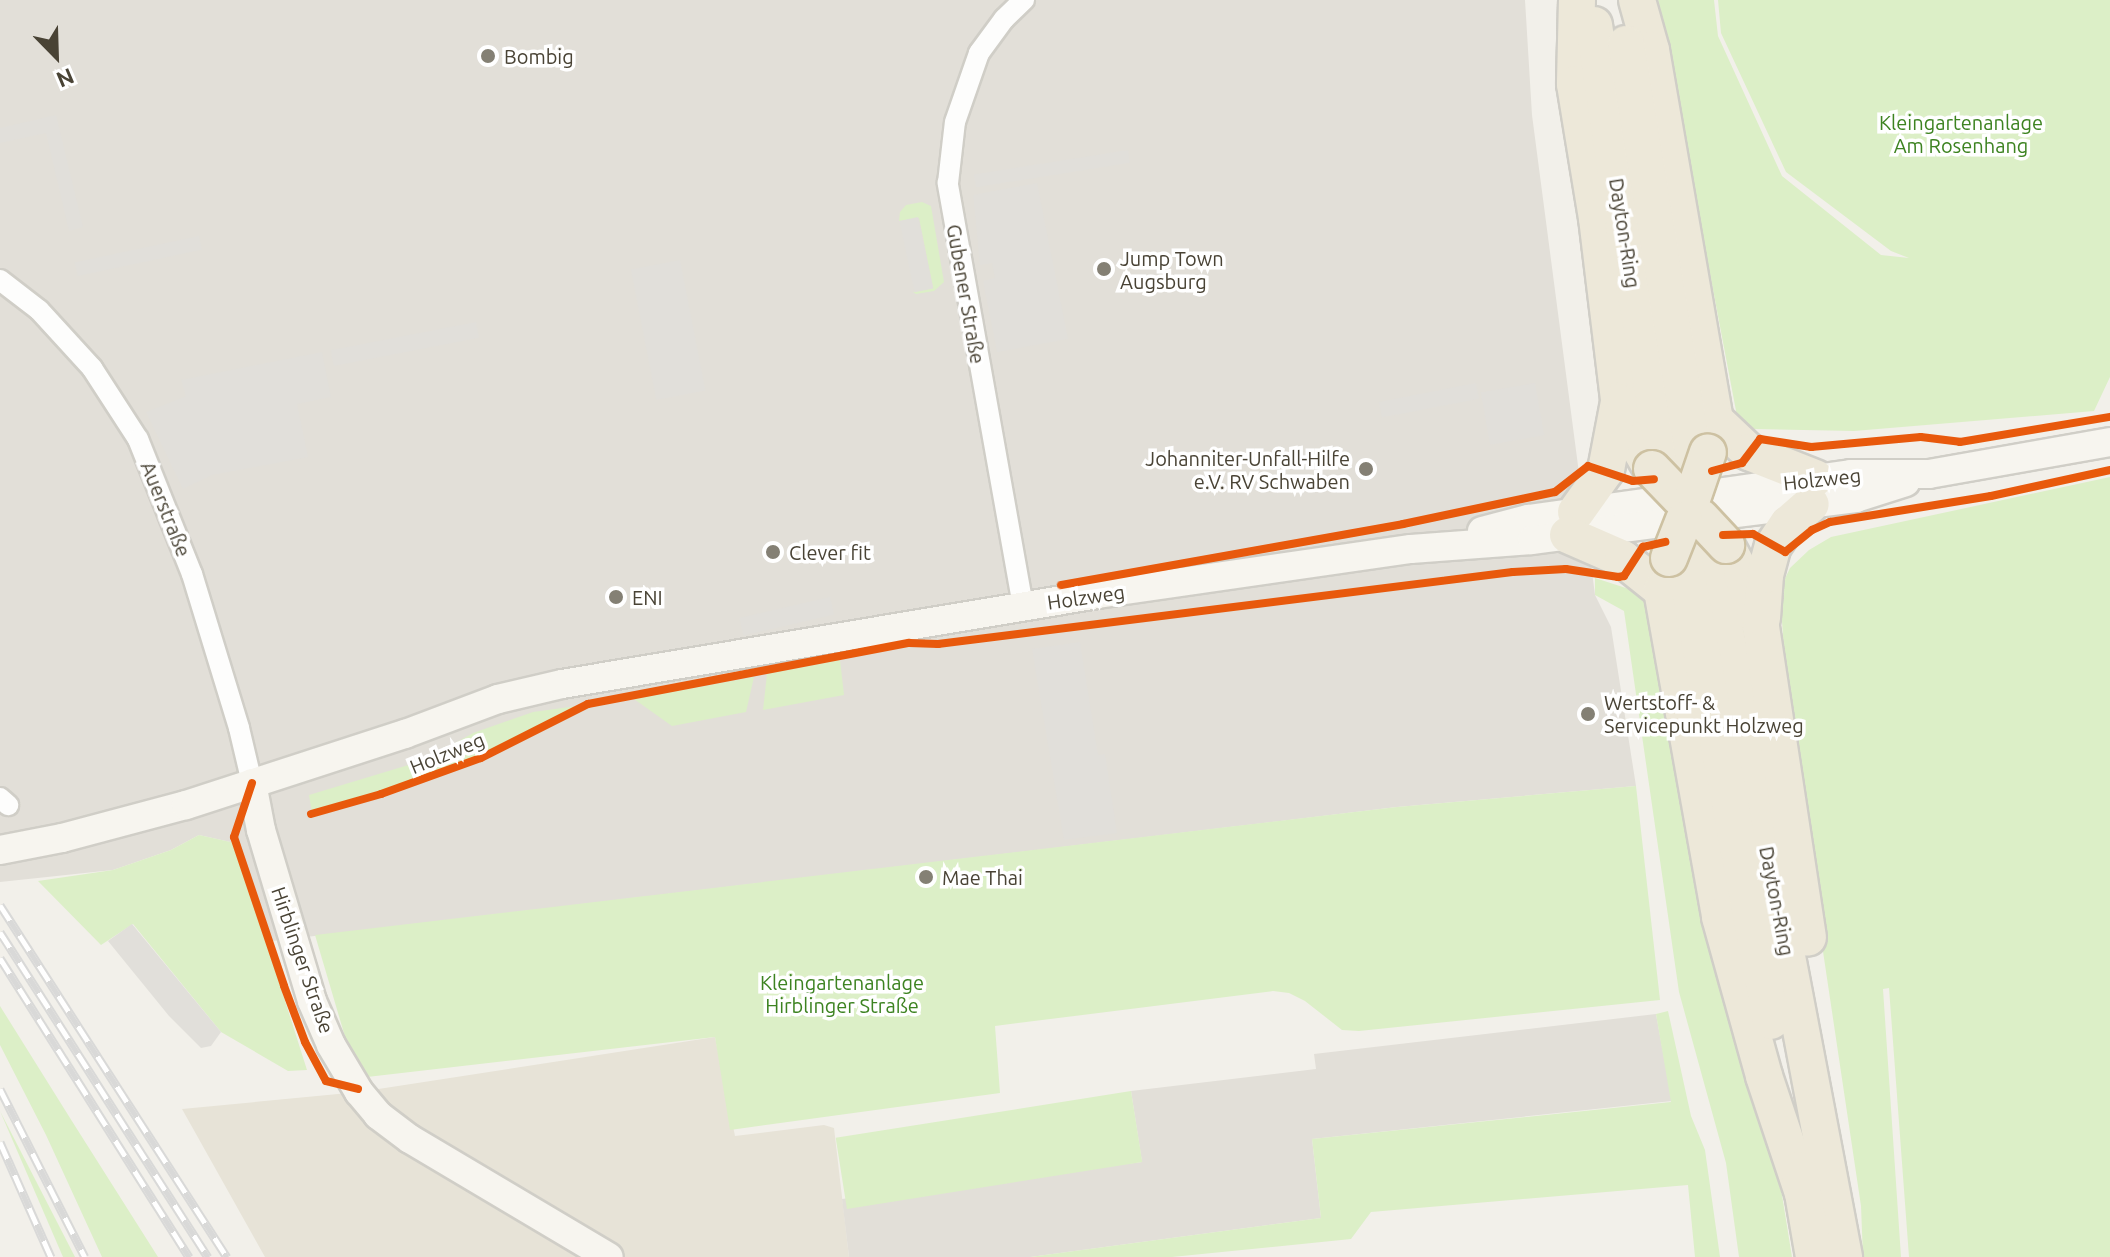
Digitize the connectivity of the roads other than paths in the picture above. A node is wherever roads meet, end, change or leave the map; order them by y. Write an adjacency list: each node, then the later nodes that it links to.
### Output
1 (1024, 0): 12 (street, Gubener Straße)
2 (1577, 0): 7 (highway)
3 (1591, 0): 10 (highway, Dayton-Ring)
4 (1620, 0): 10 (highway, Dayton-Ring)
5 (1637, 0): 10 (highway)
6 (0, 280): 14 (street, Auerstraße)
7 (1619, 400): 10 (highway); 11 (highway)
8 (2110, 442): 9 (main road, Holzweg)
9 (1813, 491): 10 (main road, Holzweg); 10 (highway); 13 (highway)
10 (1689, 507): 11 (main road, Holzweg); 11 (highway); 13 (highway); 16 (highway, Dayton-Ring); 16 (highway)
11 (1572, 524): 12 (main road, Holzweg)
12 (1023, 606): 14 (main road, Holzweg)
13 (1761, 627): 16 (highway)
14 (252, 783): 15 (main road); 17 (main road, Hirblinger Straße)
15 (0, 850)
16 (1817, 1187): 18 (highway, Dayton-Ring); 19 (highway, Dayton-Ring)
17 (609, 1257)
18 (1814, 1257)
19 (1844, 1257)

